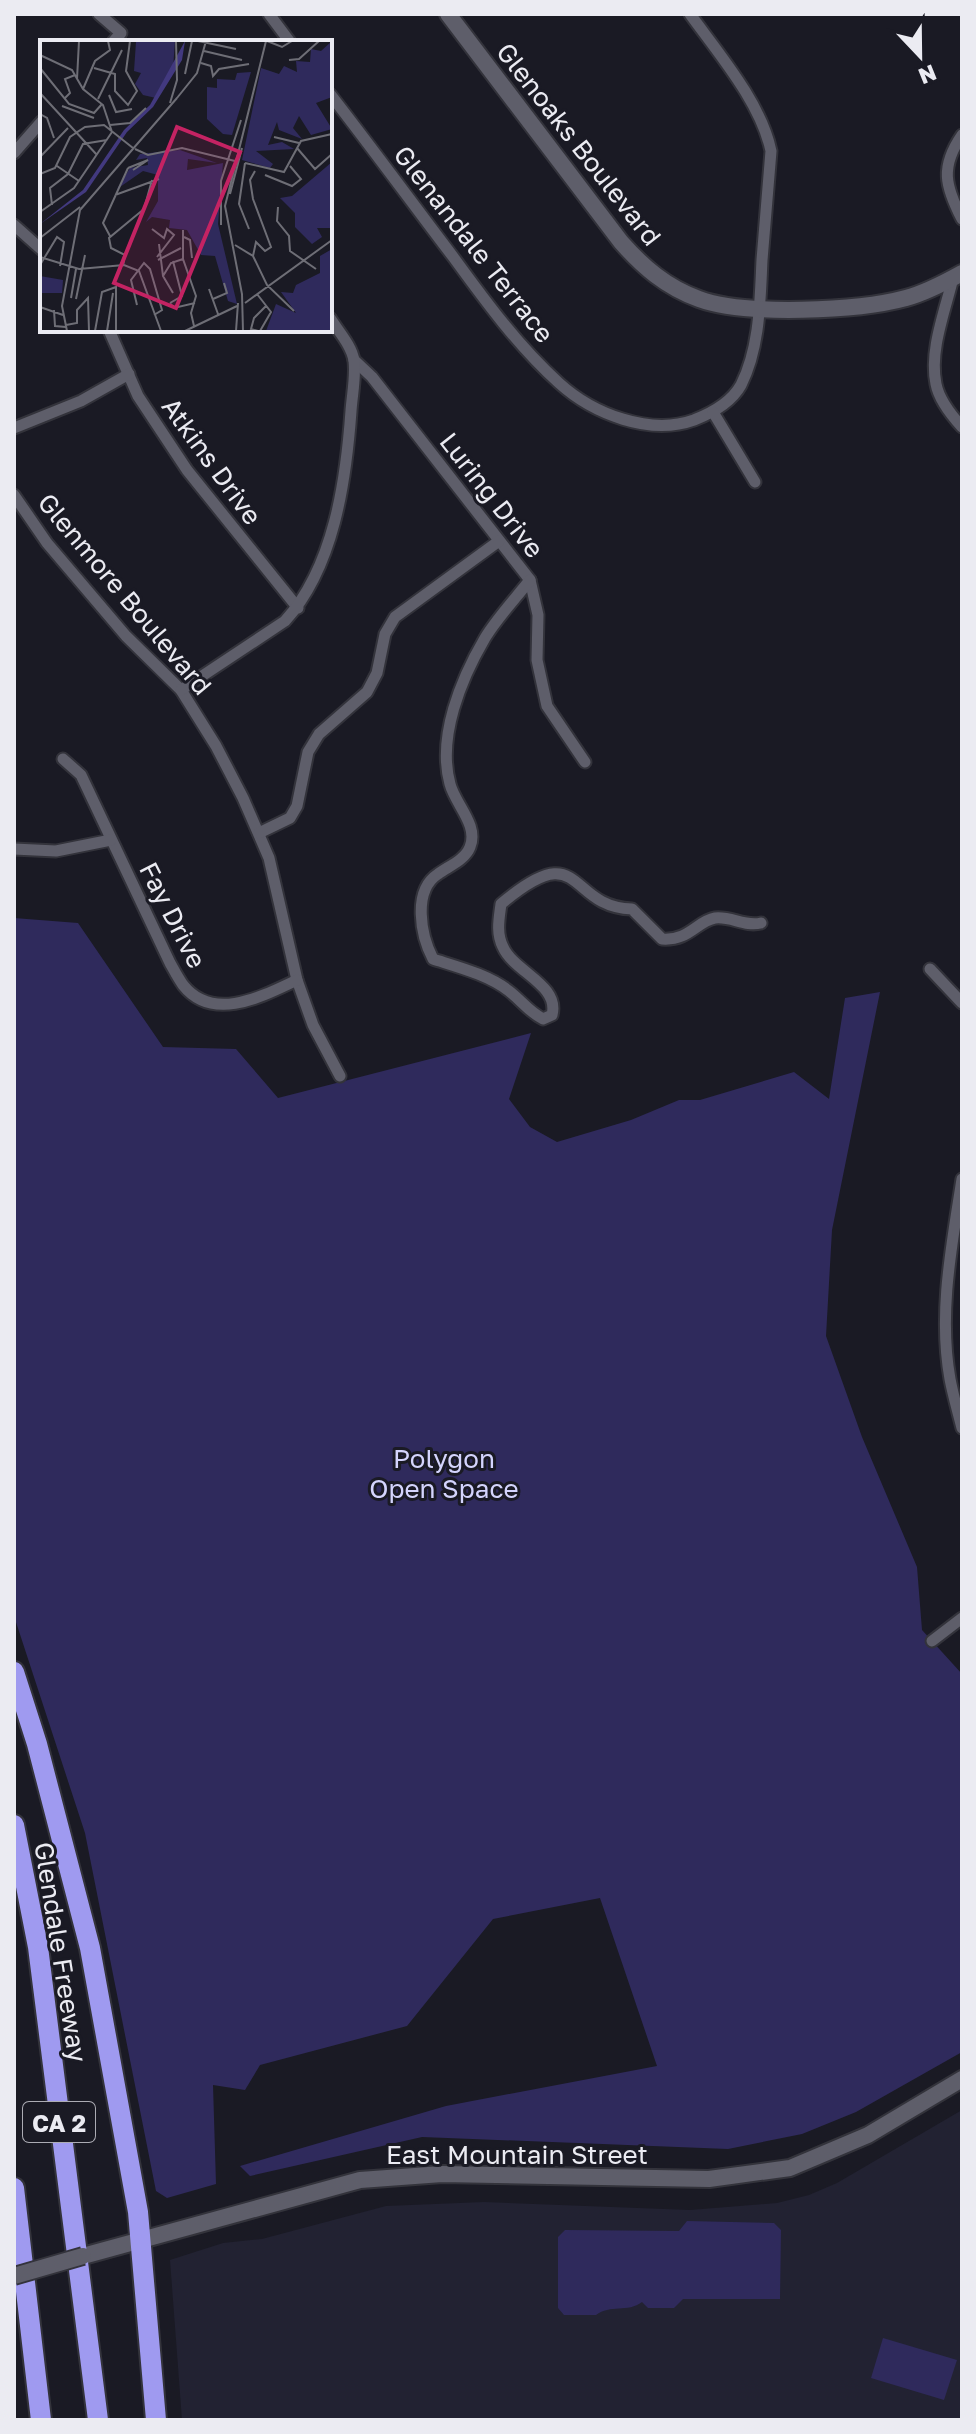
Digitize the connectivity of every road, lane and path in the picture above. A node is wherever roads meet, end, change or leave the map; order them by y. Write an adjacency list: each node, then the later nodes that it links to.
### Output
1 (99, 14): 5 (street)
2 (269, 14): 6 (street)
3 (448, 14): 15 (main road, Glenoaks Boulevard)
4 (690, 14): 15 (street, Glenandale Terrace)
5 (117, 38)
6 (288, 40)
7 (332, 97): 20 (street, Glenandale Terrace)
8 (40, 123): 10 (street)
9 (962, 135): 11 (street)
10 (14, 153)
11 (962, 219)
12 (14, 225): 13 (street)
13 (40, 248)
14 (957, 276): 15 (main road, Glenoaks Boulevard); 21 (street)
15 (759, 308): 20 (street, Glenandale Terrace)
16 (332, 322): 18 (street, Luring Drive)
17 (110, 332): 19 (street, Atkins Drive)
18 (354, 360): 25 (street, Luring Drive); 27 (street)
19 (129, 374): 22 (street); 27 (street, Atkins Drive)
20 (713, 412): 23 (street)
21 (962, 427)
22 (14, 428)
23 (755, 482)
24 (14, 495): 28 (street, Glenmore Boulevard)
25 (499, 541): 26 (street, Luring Drive); 31 (street)
26 (530, 580): 30 (street, Luring Drive); 34 (street)
27 (298, 608): 28 (street)
28 (181, 690): 31 (street, Glenmore Boulevard)
29 (63, 759): 32 (street, Fay Drive)
30 (585, 762)
31 (259, 833): 36 (street, Glenmore Boulevard)
32 (111, 840): 33 (street); 36 (street, Fay Drive)
33 (14, 849)
34 (761, 923)
35 (930, 969): 37 (street)
36 (297, 980): 38 (street, Glenmore Boulevard)
37 (962, 1003)
38 (340, 1076)
39 (962, 1179): 40 (street)
40 (962, 1428)
41 (962, 1618): 42 (street)
42 (932, 1641)
43 (14, 1672): 47 (highway)
44 (14, 1825): 50 (highway, Glendale Freeway / CA 2)
45 (962, 2079): 47 (main road, East Mountain Street)
46 (14, 2188): 49 (highway)
47 (141, 2239): 48 (main road, East Mountain Street, bridge); 51 (highway)
48 (14, 2276)
49 (41, 2420)
50 (98, 2420)
51 (156, 2420)

